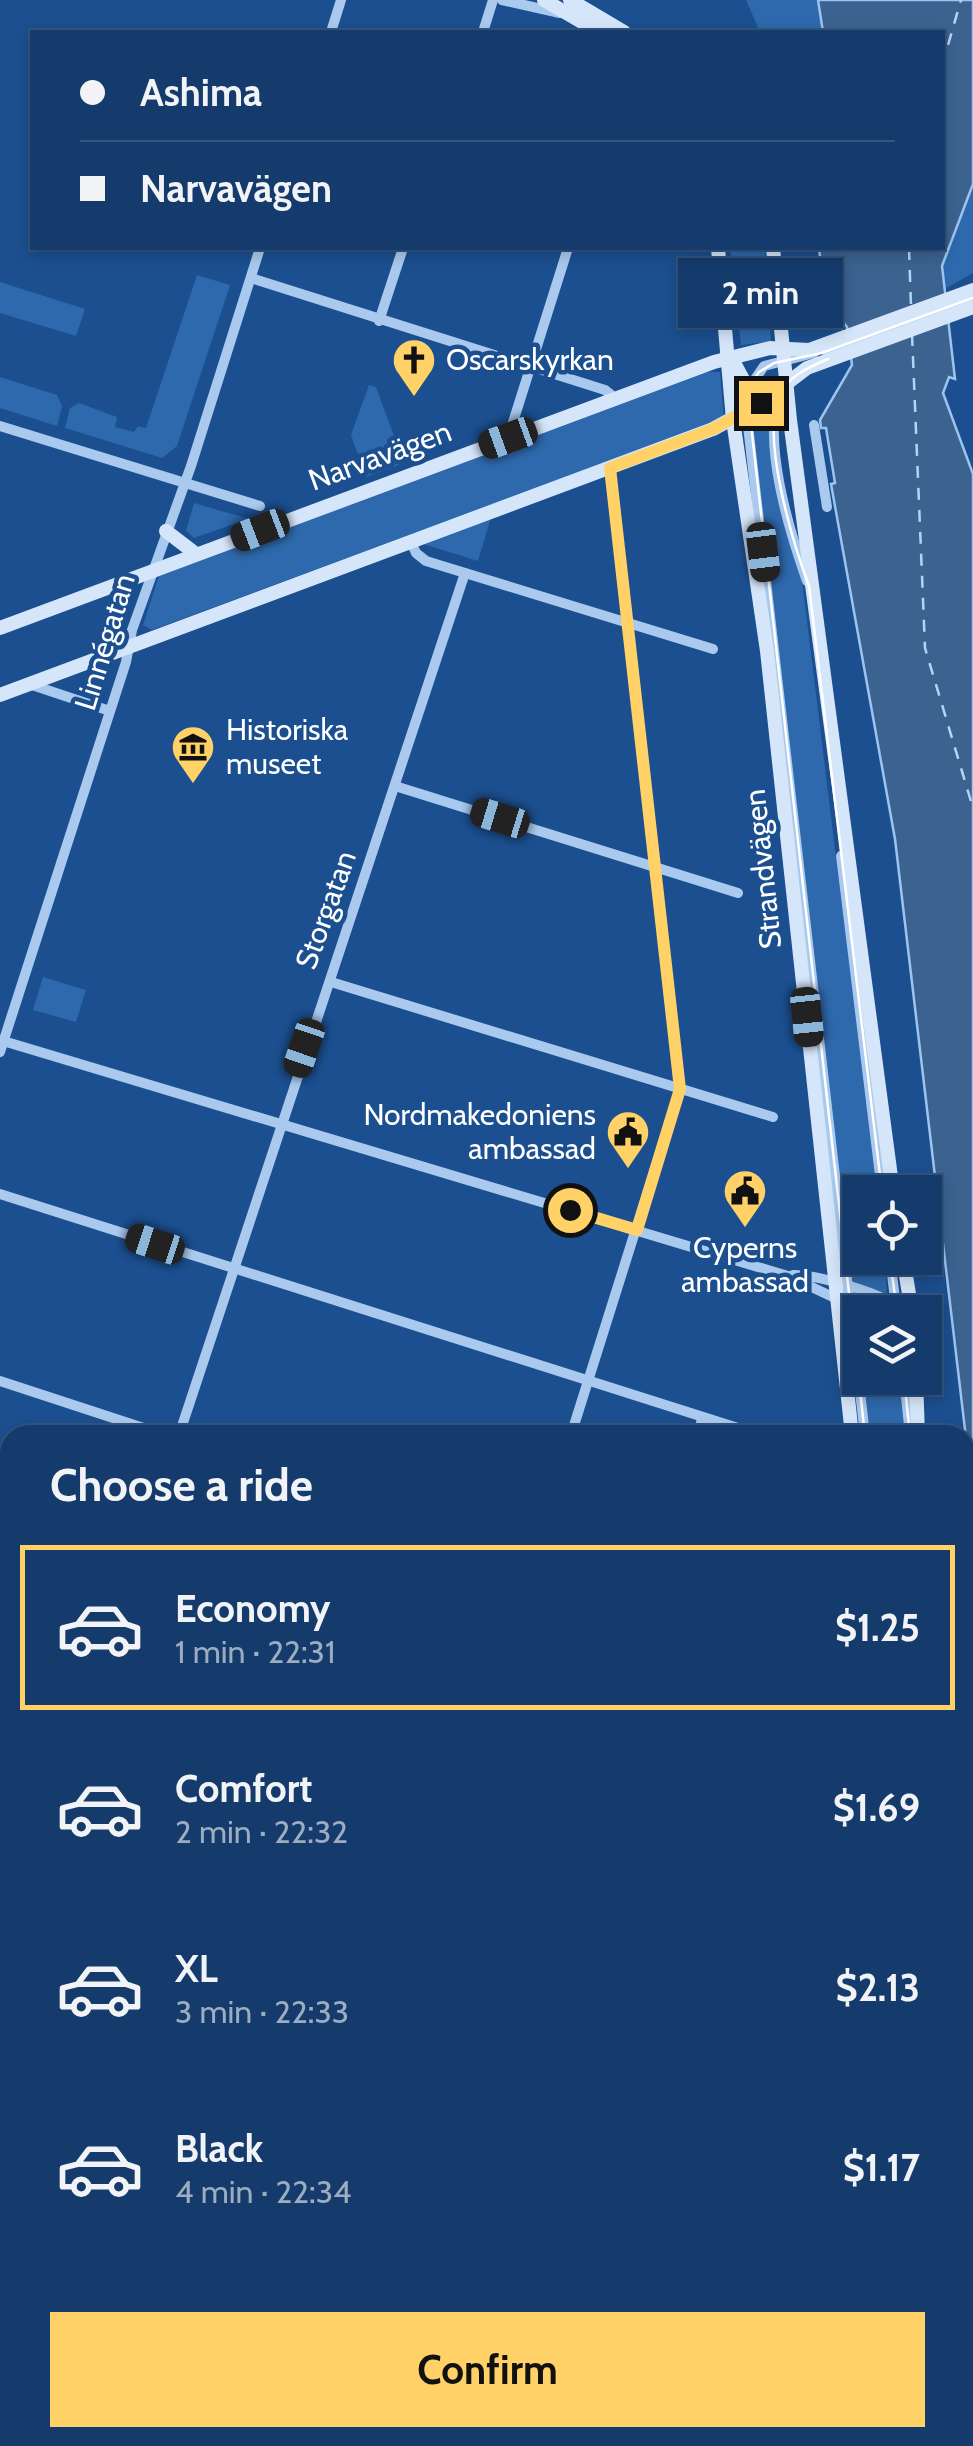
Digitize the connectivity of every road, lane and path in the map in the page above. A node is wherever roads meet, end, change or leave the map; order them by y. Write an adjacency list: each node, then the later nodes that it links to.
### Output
1 (341, 0): 6 (street)
2 (493, 0): 7 (street)
3 (502, 0): 5 (street)
4 (544, 0): 5 (street)
5 (568, 7): 8 (street); 9 (street)
6 (331, 30)
7 (484, 30)
8 (597, 30)
9 (620, 30)
10 (259, 250): 15 (street, Linnégatan)
11 (403, 250): 19 (street)
12 (567, 250): 23 (street)
13 (718, 250): 22 (street, Strandvägen)
14 (773, 250): 21 (street)
15 (250, 278): 19 (street); 32 (street, Linnégatan)
16 (973, 290): 18 (street)
17 (973, 304): 18 (street)
18 (946, 308): 20 (street)
19 (380, 321): 23 (street)
20 (844, 346): 21 (street, Narvavägen); 24 (street)
21 (783, 354): 22 (street, Narvavägen); 24 (street); 26 (street)
22 (730, 356): 25 (street, Narvavägen); 26 (street, Strandvägen); 27 (street, Strandvägen)
23 (530, 366): 25 (street); 30 (street)
24 (786, 384): 26 (street); 55 (street); 56 (street)
25 (615, 398): 30 (street, Narvavägen)
26 (746, 399): 27 (street); 60 (street, Strandvägen)
27 (733, 420): 31 (street); 60 (street, Strandvägen)
28 (814, 425): 34 (street)
29 (0, 426): 32 (street)
30 (508, 438): 37 (street, Narvavägen)
31 (610, 468): 36 (street); 40 (street)
32 (184, 483): 33 (street); 35 (street, Linnégatan)
33 (260, 506)
34 (827, 507)
35 (166, 530): 37 (street); 38 (street, Linnégatan)
36 (411, 542): 39 (street); 42 (street)
37 (196, 554): 38 (street, Narvavägen)
38 (152, 570): 41 (street, Narvavägen); 42 (street, Linnégatan)
39 (465, 572): 40 (street); 47 (street, Storgatan)
40 (627, 621): 43 (street); 48 (street)
41 (0, 628)
42 (130, 646): 44 (street); 46 (street, Linnégatan)
43 (712, 649)
44 (28, 684): 45 (street); 46 (street)
45 (0, 694)
46 (110, 711): 51 (street, Linnégatan)
47 (395, 786): 48 (street); 50 (street, Storgatan)
48 (655, 866): 49 (street); 52 (street)
49 (738, 893)
50 (331, 982): 52 (street); 54 (street, Storgatan)
51 (1, 1044): 54 (street)
52 (680, 1089): 53 (street); 58 (street)
53 (774, 1117)
54 (279, 1124): 58 (street); 59 (street, Storgatan)
55 (880, 1175)
56 (891, 1175)
57 (0, 1194): 59 (street)
58 (637, 1230): 60 (street); 63 (street)
59 (232, 1269): 63 (street); 67 (street, Storgatan)
60 (839, 1289): 61 (street); 71 (street, Strandvägen); 72 (street, Strandvägen)
61 (857, 1295)
62 (0, 1381): 66 (street)
63 (589, 1381): 65 (street); 68 (street)
64 (912, 1395): 73 (street)
65 (702, 1417): 69 (street); 70 (street)
66 (134, 1425)
67 (182, 1425)
68 (575, 1425)
69 (701, 1425)
70 (728, 1425)
71 (851, 1425)
72 (862, 1425)
73 (915, 1425)

